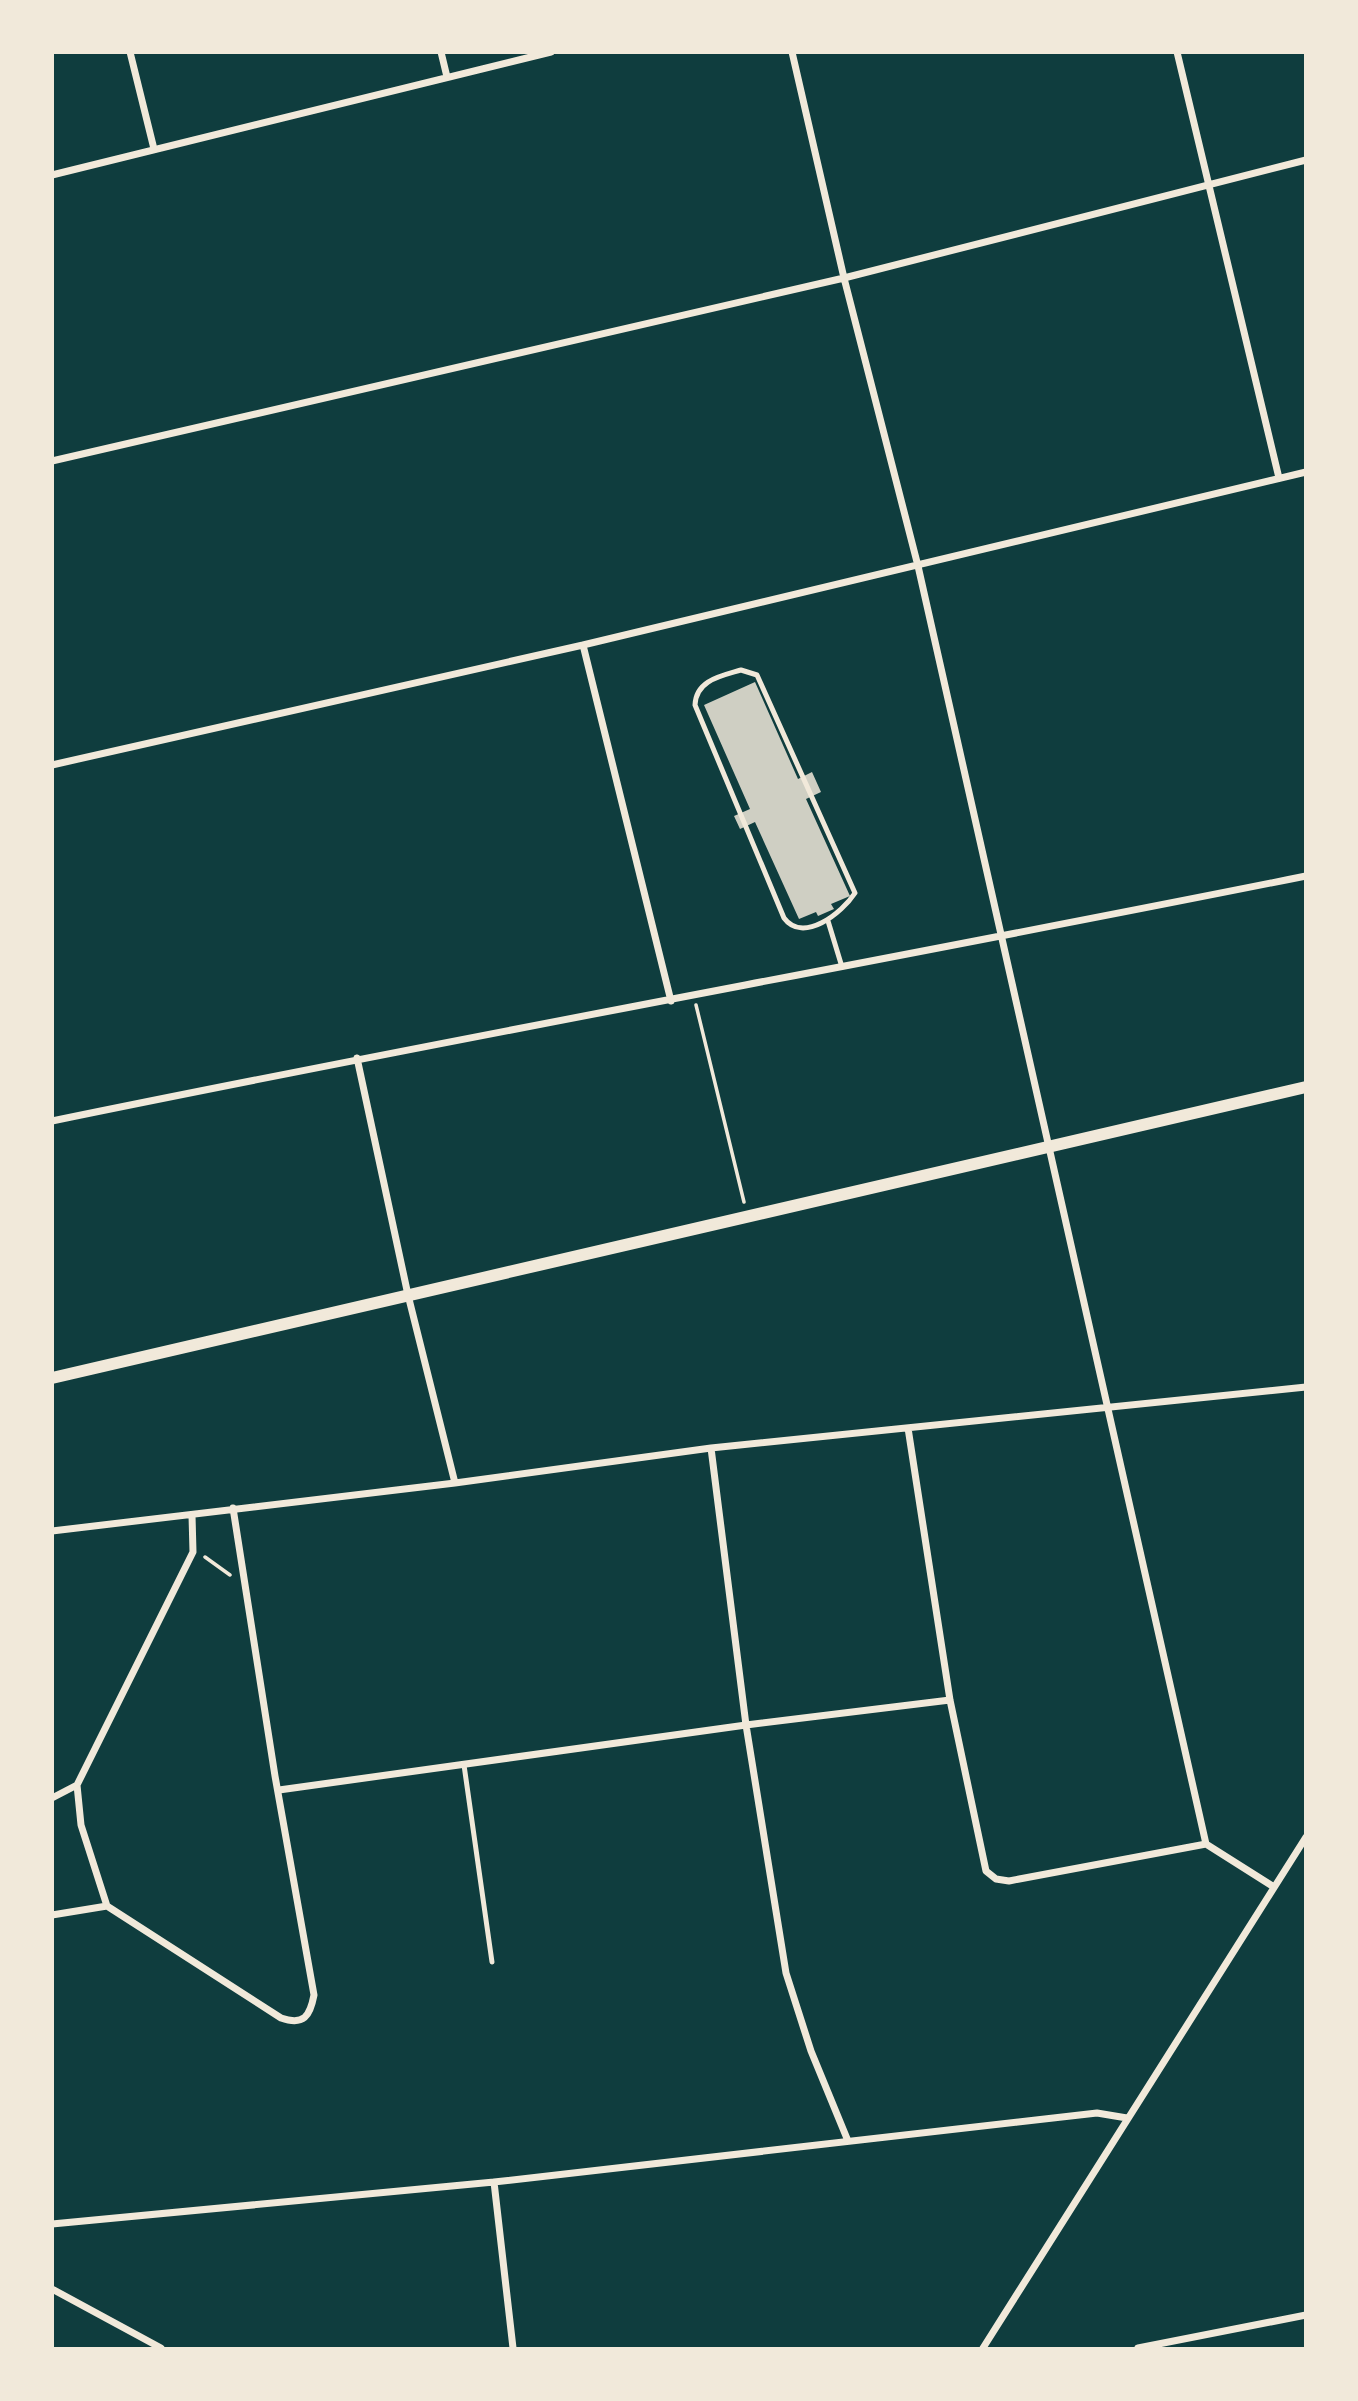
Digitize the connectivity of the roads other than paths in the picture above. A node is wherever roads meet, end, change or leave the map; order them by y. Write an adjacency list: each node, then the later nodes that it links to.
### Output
1 (130, 52): 7 (street)
2 (441, 52): 6 (street)
3 (551, 52): 6 (street)
4 (792, 52): 11 (street)
5 (1177, 52): 10 (street)
6 (447, 78): 7 (street)
7 (154, 149): 9 (street)
8 (1306, 160): 10 (street)
9 (52, 175)
10 (1211, 184): 11 (street); 14 (street)
11 (844, 278): 12 (street); 15 (street)
12 (52, 461)
13 (1306, 472): 14 (street)
14 (1279, 478): 15 (street)
15 (918, 566): 16 (street); 20 (street)
16 (583, 645): 17 (street); 22 (street)
17 (52, 765)
18 (1306, 876): 20 (street)
19 (828, 921): 19 (lane); 21 (lane)
20 (1001, 937): 21 (street); 26 (street)
21 (842, 967): 22 (street)
22 (671, 1001): 23 (street)
23 (357, 1058): 25 (street); 27 (street)
24 (1306, 1087): 26 (street)
25 (52, 1121)
26 (1049, 1146): 27 (street); 30 (street)
27 (408, 1295): 28 (street); 33 (street)
28 (52, 1378)
29 (1306, 1387): 30 (street)
30 (1110, 1406): 31 (street); 44 (street)
31 (908, 1428): 32 (street); 37 (street)
32 (711, 1448): 33 (street); 38 (street)
33 (455, 1483): 34 (street)
34 (233, 1508): 35 (street); 41 (street)
35 (192, 1515): 36 (street); 40 (street)
36 (52, 1531)
37 (950, 1700): 38 (street); 44 (street)
38 (746, 1725): 39 (street); 50 (street)
39 (464, 1765): 41 (street); 48 (lane)
40 (77, 1785): 42 (street); 46 (street)
41 (279, 1790): 46 (street)
42 (52, 1798)
43 (1306, 1837): 45 (street)
44 (1206, 1844): 45 (street)
45 (1274, 1887): 49 (street)
46 (107, 1906): 47 (street)
47 (52, 1915)
48 (492, 1962)
49 (1127, 2118): 50 (street); 57 (street)
50 (848, 2141): 51 (street)
51 (494, 2182): 52 (street); 56 (street)
52 (52, 2224)
53 (52, 2289): 55 (street)
54 (1306, 2315): 58 (street)
55 (162, 2348)
56 (513, 2348)
57 (983, 2348)
58 (1138, 2348)

